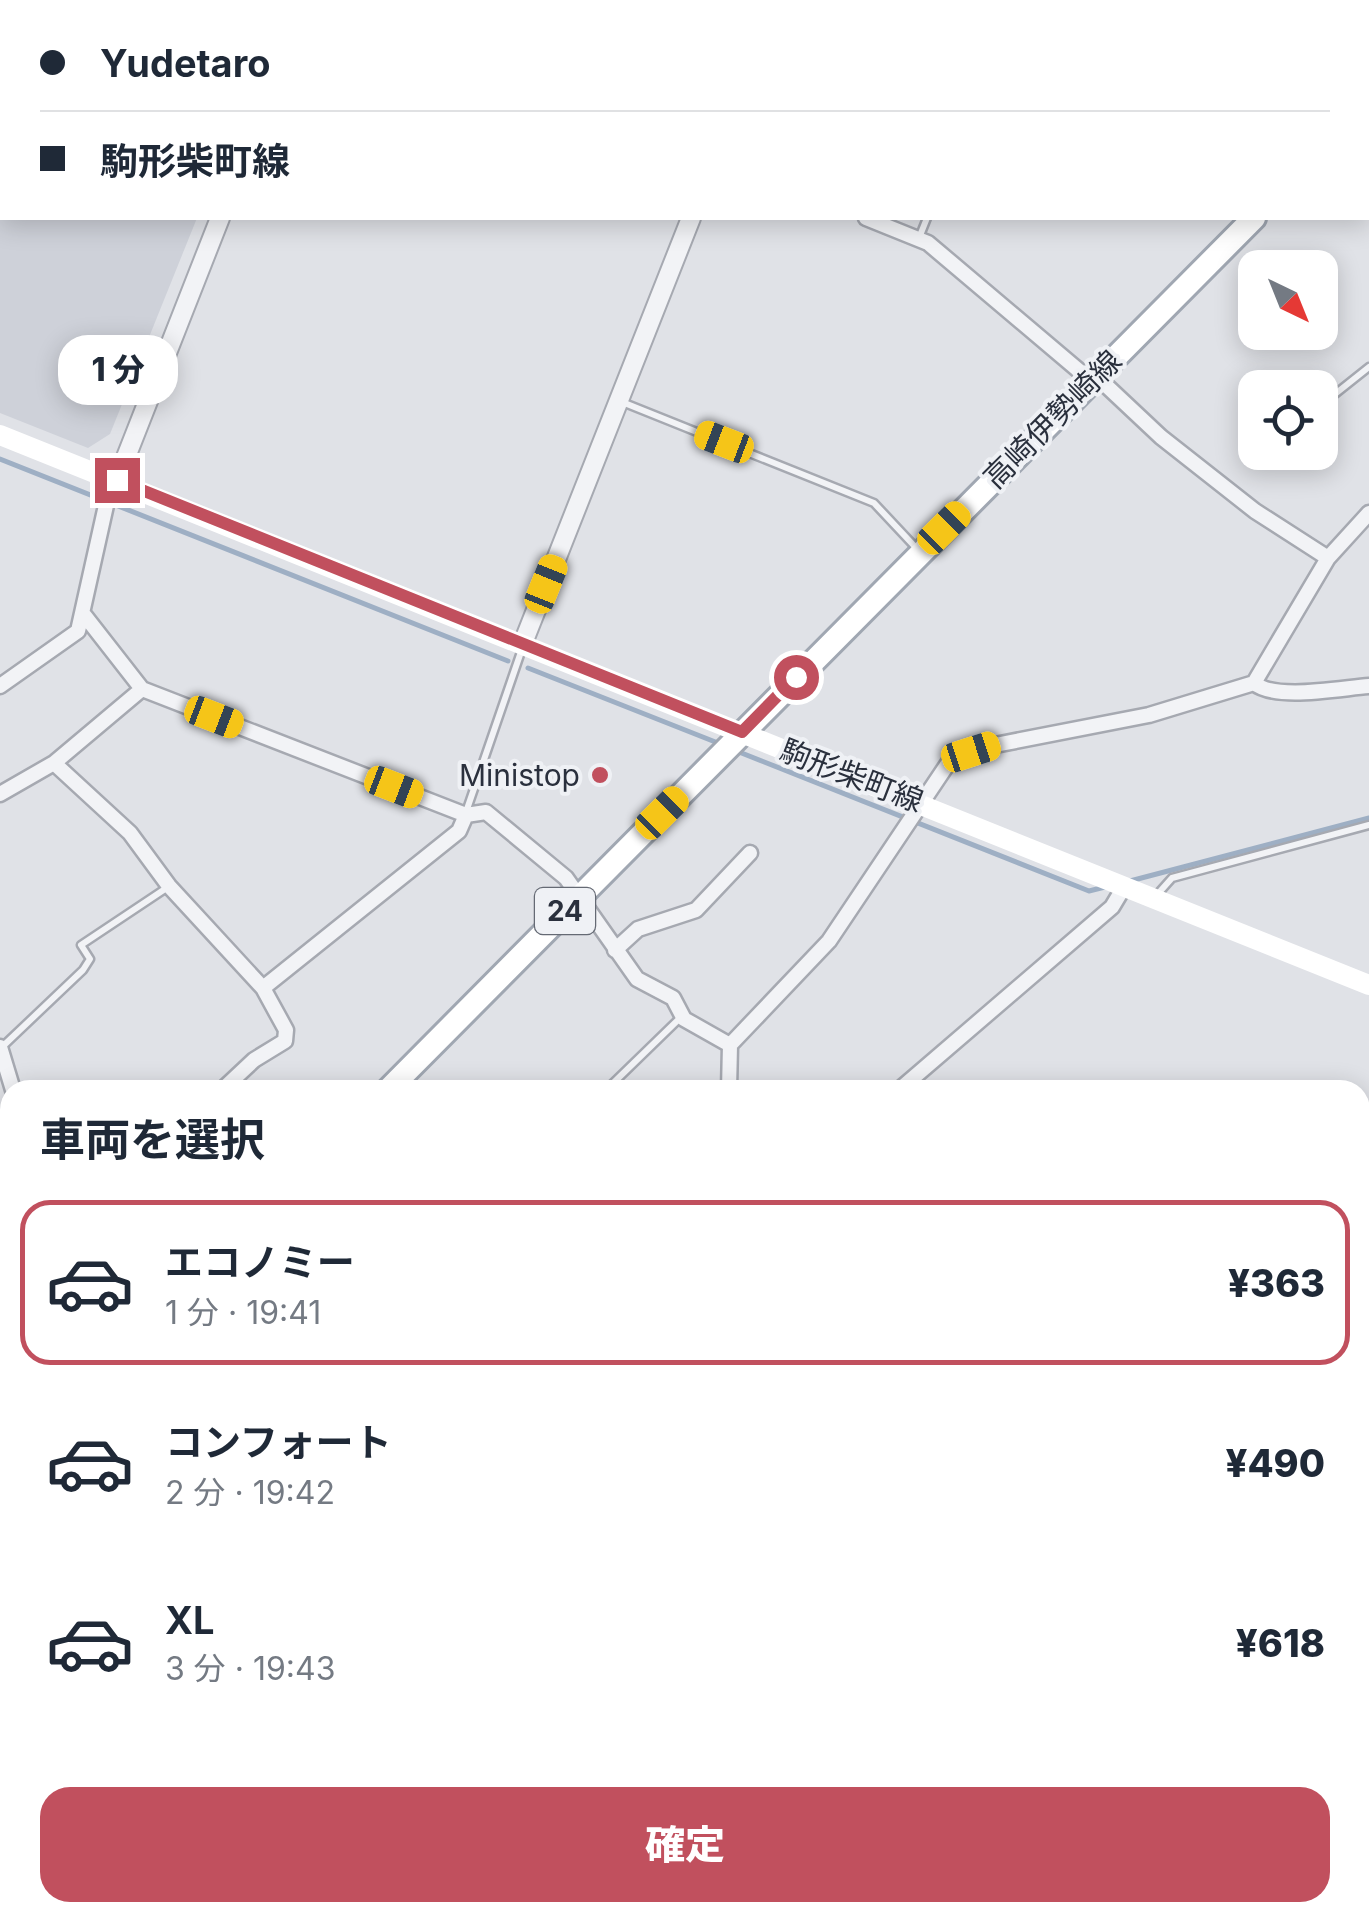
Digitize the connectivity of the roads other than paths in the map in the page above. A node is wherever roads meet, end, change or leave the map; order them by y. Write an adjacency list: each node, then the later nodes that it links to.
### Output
1 (219, 220): 12 (street)
2 (689, 220): 10 (street)
3 (871, 220): 6 (street)
4 (926, 220): 6 (lane)
5 (1252, 220): 8 (main road, 高崎伊勢崎線 / 24)
6 (918, 238): 8 (street)
7 (1369, 367): 9 (lane)
8 (1093, 378): 14 (main road, 高崎伊勢崎線 / 24); 15 (street)
9 (1338, 392)
10 (618, 401): 14 (lane); 17 (street)
11 (0, 434): 12 (main road, 駒形柴町線)
12 (117, 480): 16 (street); 17 (main road, 駒形柴町線)
13 (1369, 513): 15 (street)
14 (920, 552): 22 (main road, 高崎伊勢崎線 / 24)
15 (1328, 558): 18 (street)
16 (85, 616): 19 (street); 21 (street)
17 (523, 643): 22 (main road, 駒形柴町線); 26 (lane)
18 (1254, 682): 20 (street); 25 (street)
19 (0, 686)
20 (1369, 686)
21 (142, 689): 23 (street); 26 (street)
22 (742, 732): 25 (main road, 駒形柴町線); 31 (main road, 高崎伊勢崎線 / 24)
23 (54, 762): 24 (street); 29 (street)
24 (0, 794)
25 (921, 802): 30 (main road, 駒形柴町線); 37 (street)
26 (466, 815): 31 (street); 35 (street)
27 (1369, 826): 32 (lane)
28 (750, 853): 33 (street)
29 (169, 886): 35 (street); 38 (lane)
30 (1124, 887): 32 (main road, 駒形柴町線); 44 (street)
31 (580, 896): 33 (street); 41 (main road, 高崎伊勢崎線 / 24)
32 (1154, 898): 34 (main road, 駒形柴町線)
33 (615, 950): 36 (street)
34 (1369, 986)
35 (263, 988): 40 (street)
36 (682, 1016): 37 (street); 42 (lane)
37 (730, 1045): 43 (street)
38 (0, 1047): 39 (street)
39 (10, 1080)
40 (233, 1080)
41 (398, 1080)
42 (616, 1080)
43 (729, 1080)
44 (911, 1080)

